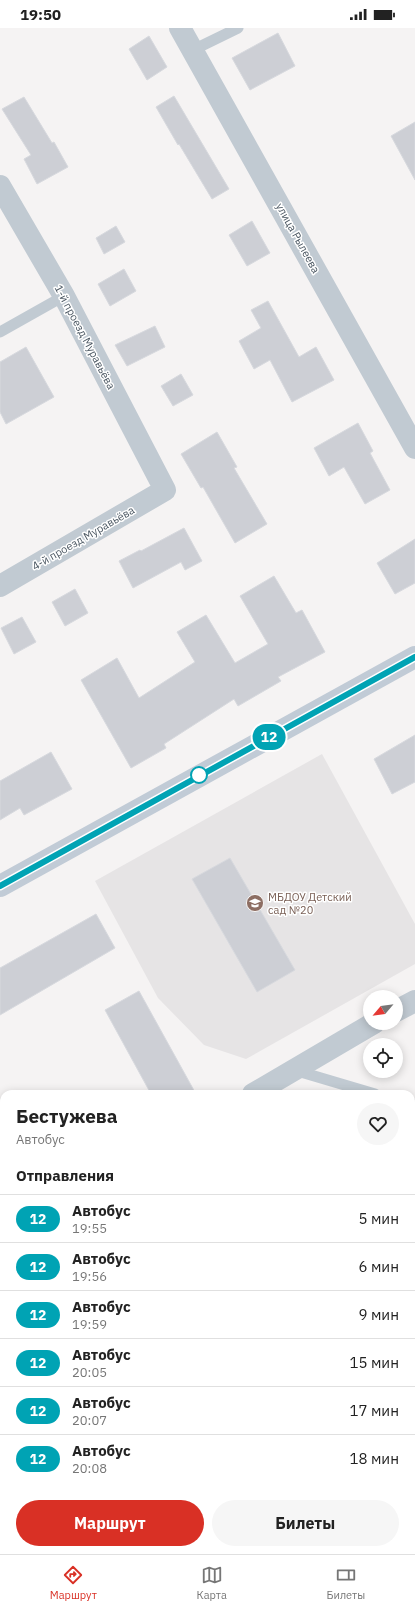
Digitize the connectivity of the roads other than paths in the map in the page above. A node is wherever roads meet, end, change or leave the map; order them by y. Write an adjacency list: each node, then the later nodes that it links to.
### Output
1 (180, 28): 3 (street, улица Рылеева)
2 (238, 28): 3 (lane)
3 (193, 50): 7 (street, улица Рылеева)
4 (0, 186): 5 (street, 1-й проезд Муравьёва)
5 (64, 296): 6 (lane); 8 (street, 1-й проезд Муравьёва)
6 (0, 332)
7 (415, 448)
8 (165, 490): 9 (street, 4-й проезд Муравьёва)
9 (0, 586)
10 (415, 657): 11 (street)
11 (0, 886)
12 (415, 1001): 13 (street)
13 (403, 1007)
14 (363, 1029): 15 (street)
15 (294, 1070): 16 (street); 17 (lane)
16 (260, 1090)
17 (362, 1090)

